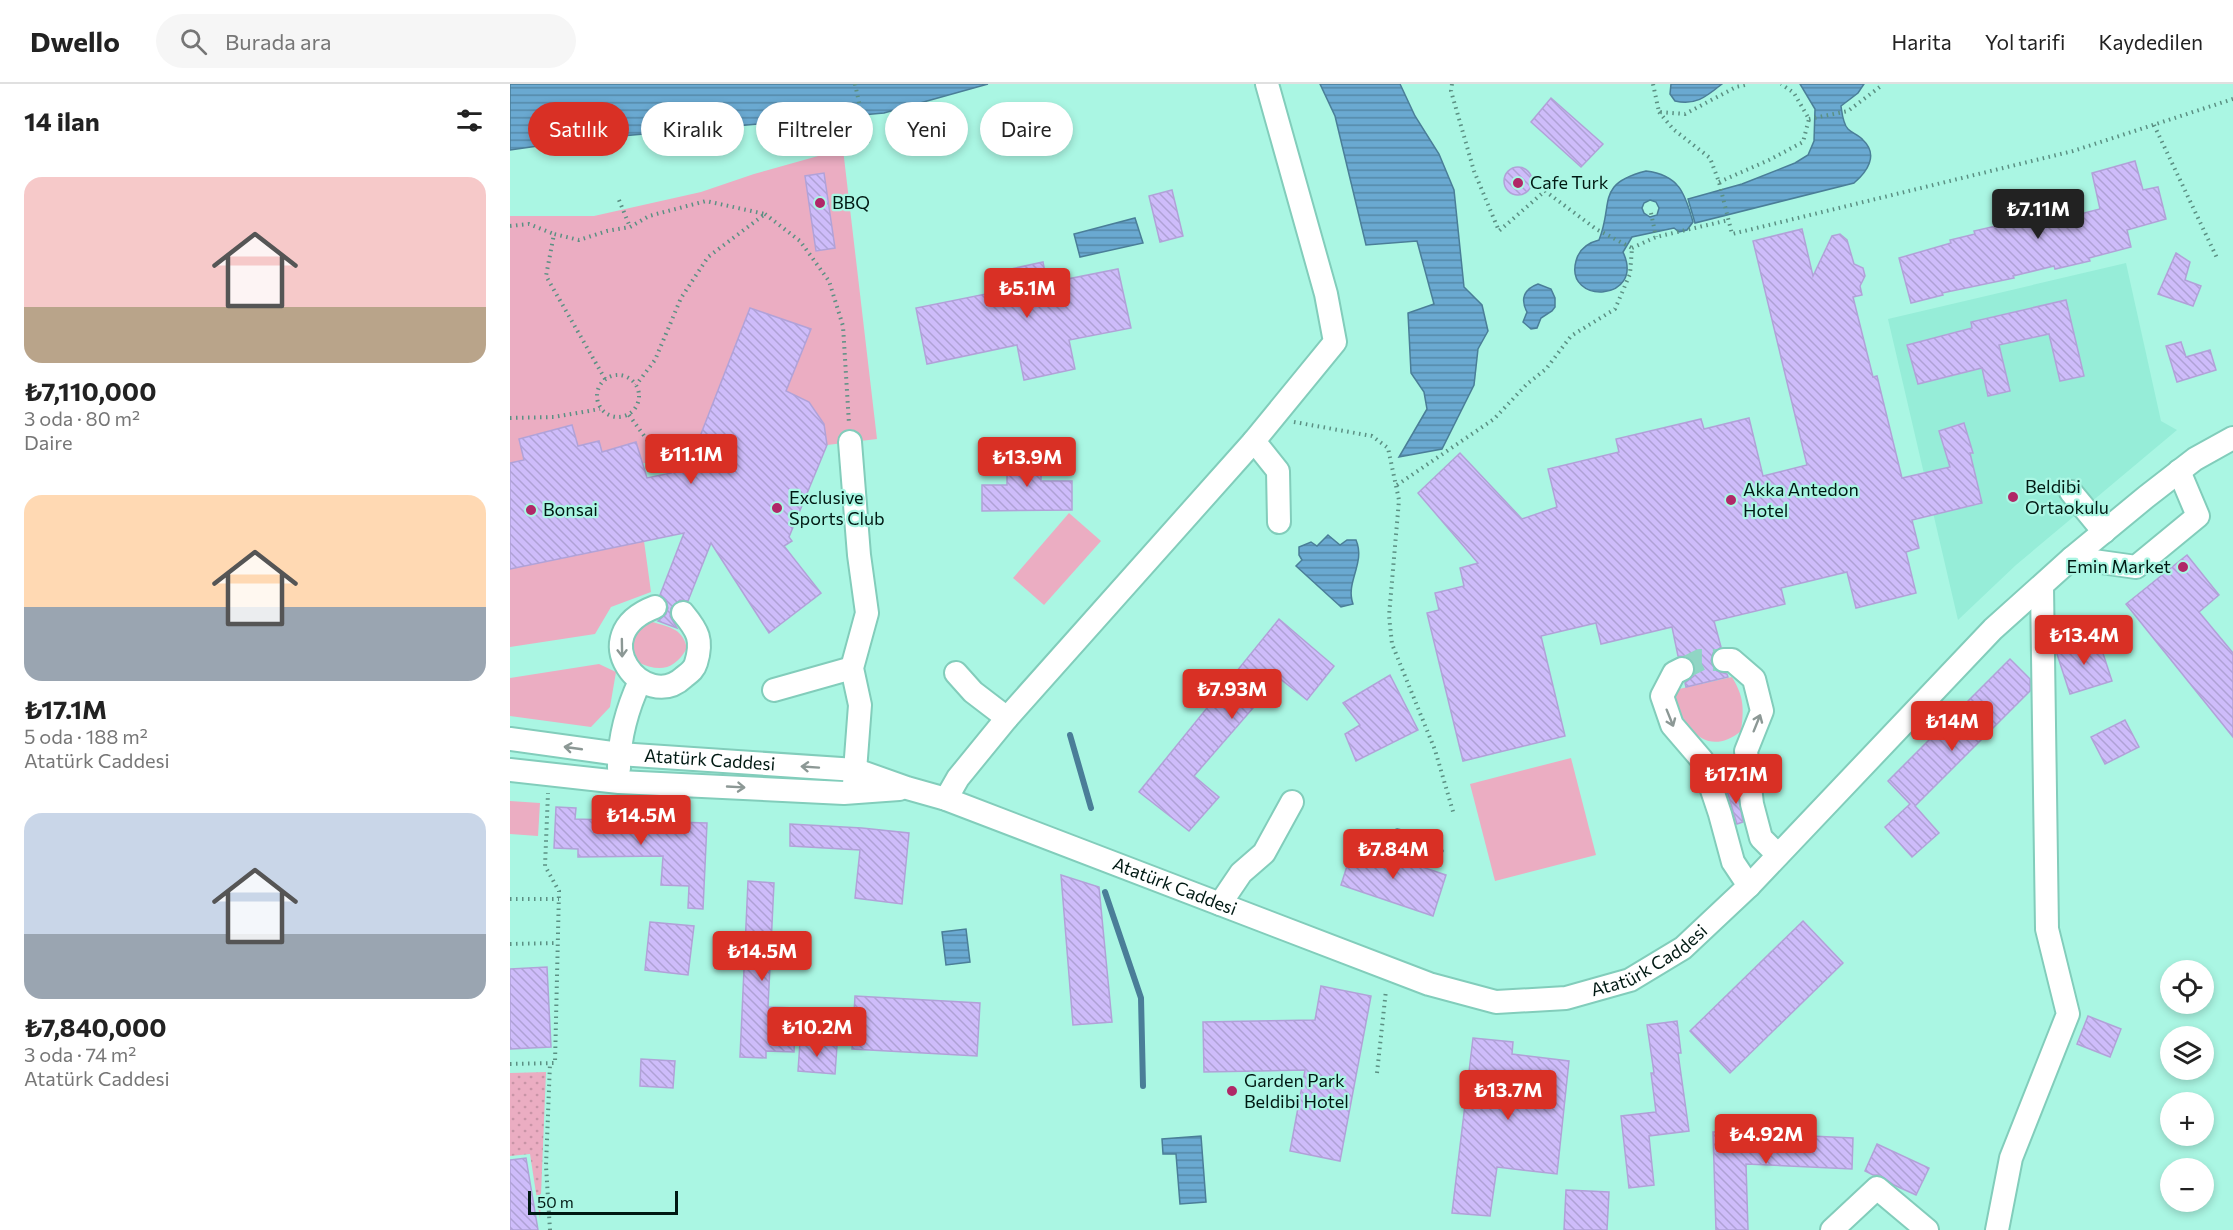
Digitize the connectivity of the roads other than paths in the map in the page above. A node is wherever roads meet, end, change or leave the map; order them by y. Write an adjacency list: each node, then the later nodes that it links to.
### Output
1 (1267, 84): 3 (street)
2 (2233, 438): 5 (street, Atatürk Caddesi)
3 (1254, 441): 7 (street); 19 (street)
4 (850, 442): 14 (street)
5 (2179, 471): 8 (street, Atatürk Caddesi); 9 (street)
6 (2071, 492): 8 (street)
7 (1279, 522)
8 (2104, 532): 9 (street, Atatürk Caddesi)
9 (2072, 558): 10 (street, Atatürk Caddesi)
10 (2042, 587): 29 (street, Atatürk Caddesi); 34 (street)
11 (655, 607): 17 (street, one-way to 17)
12 (683, 613): 17 (street)
13 (1724, 660): 29 (street, one-way to 13)
14 (852, 668): 18 (street); 23 (street)
15 (1682, 669): 30 (street, one-way to 30)
16 (957, 673): 19 (street)
17 (640, 681): 21 (street)
18 (774, 690)
19 (1007, 717): 27 (street)
20 (510, 739): 21 (street, Atatürk Caddesi, one-way to 20)
21 (619, 754): 23 (street, Atatürk Caddesi, one-way to 21); 24 (street)
22 (510, 770): 24 (street, Atatürk Caddesi)
23 (856, 770): 25 (street, Atatürk Caddesi); 26 (street)
24 (619, 782): 26 (street, Atatürk Caddesi, one-way to 26)
25 (907, 788): 26 (street, Atatürk Caddesi); 27 (street, Atatürk Caddesi)
26 (853, 793)
27 (946, 799): 31 (street, Atatürk Caddesi)
28 (1292, 802): 31 (street)
29 (1778, 855): 30 (street, Atatürk Caddesi)
30 (1749, 886): 31 (street, Atatürk Caddesi)
31 (1220, 903)
32 (1832, 1230): 33 (street)
33 (1927, 1230)
34 (1997, 1230)

